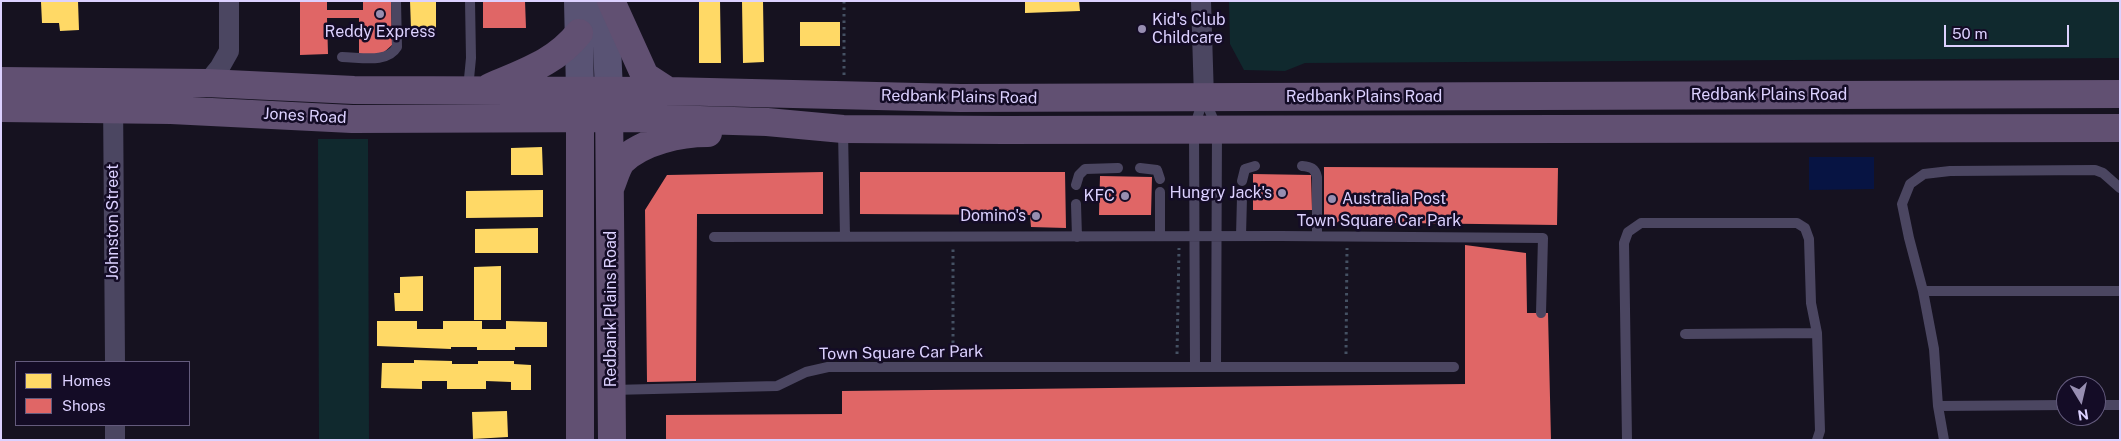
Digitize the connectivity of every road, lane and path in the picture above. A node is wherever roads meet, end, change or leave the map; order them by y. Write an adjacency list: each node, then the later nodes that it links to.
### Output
1 (229, 1): 10 (street)
2 (396, 1): 11 (lane)
3 (470, 1): 17 (lane)
4 (578, 1): 9 (street)
5 (605, 1): 19 (street)
6 (611, 1): 20 (main road)
7 (844, 1): 12 (path)
8 (1201, 1): 22 (street)
9 (579, 33): 17 (main road); 18 (street)
10 (229, 51): 15 (street); 16 (street)
11 (342, 57)
12 (844, 77)
13 (1, 82): 14 (main road, Jones Road)
14 (112, 82): 15 (main road, Jones Road); 24 (street, Johnston Street)
15 (207, 83): 16 (main road, Jones Road)
16 (250, 85): 17 (main road, Jones Road)
17 (475, 90): 18 (main road, Jones Road)
18 (580, 91): 19 (main road, Redbank Plains Road); 25 (main road, Redbank Plains Road)
19 (609, 91): 20 (main road, Redbank Plains Road); 26 (main road, Redbank Plains Road)
20 (668, 91): 22 (main road, Redbank Plains Road)
21 (2120, 94): 22 (main road, Redbank Plains Road)
22 (1204, 98): 28 (lane); 28 (lane)
23 (1, 108): 24 (main road, Jones Road)
24 (113, 109): 25 (main road, Jones Road); 59 (street, Johnston Street)
25 (581, 118): 26 (main road, Jones Road); 73 (main road, Redbank Plains Road)
26 (609, 118): 27 (main road, Redbank Plains Road); 38 (main road, Redbank Plains Road)
27 (811, 125): 30 (main road, Redbank Plains Road); 38 (main road)
28 (1205, 128): 29 (main road, Redbank Plains Road); 30 (main road, Redbank Plains Road); 45 (lane); 46 (lane)
29 (2120, 128)
30 (843, 129): 50 (lane)
31 (1255, 166): 36 (lane)
32 (1302, 166): 48 (lane)
33 (1118, 168): 37 (lane)
34 (1140, 168): 35 (lane)
35 (1160, 179)
36 (1242, 181)
37 (1076, 185)
38 (610, 188): 66 (main road, Redbank Plains Road)
39 (2120, 188): 54 (lane)
40 (1160, 192): 43 (lane)
41 (1242, 197): 47 (lane)
42 (1076, 204): 52 (lane)
43 (1160, 236): 44 (lane, Town Square Car Park); 52 (lane, Town Square Car Park)
44 (1179, 236): 45 (lane, Town Square Car Park); 62 (path)
45 (1195, 236): 46 (lane, Town Square Car Park); 63 (lane)
46 (1216, 236): 47 (lane, Town Square Car Park); 64 (lane)
47 (1241, 236): 48 (lane, Town Square Car Park)
48 (1317, 236): 53 (lane, Town Square Car Park)
49 (714, 237): 50 (lane, Town Square Car Park)
50 (845, 237): 51 (lane, Town Square Car Park)
51 (953, 237): 52 (lane, Town Square Car Park); 61 (path)
52 (1077, 237)
53 (1347, 237): 56 (lane, Town Square Car Park); 65 (path)
54 (1923, 291): 55 (lane); 70 (lane)
55 (2120, 291)
56 (1541, 313)
57 (1817, 333): 58 (lane); 76 (lane); 77 (lane)
58 (1685, 334)
59 (114, 361)
60 (1454, 366): 65 (lane, Town Square Car Park)
61 (953, 367): 62 (lane, Town Square Car Park); 66 (lane, Town Square Car Park)
62 (1177, 367): 63 (lane, Town Square Car Park)
63 (1195, 367): 64 (lane, Town Square Car Park)
64 (1216, 367): 65 (lane, Town Square Car Park)
65 (1346, 367)
66 (611, 390): 74 (main road); 75 (main road, Redbank Plains Road)
67 (2056, 405): 70 (lane)
68 (2106, 405): 69 (lane)
69 (2120, 405)
70 (1938, 406): 78 (lane)
71 (115, 426): 72 (street)
72 (115, 440)
73 (580, 440)
74 (594, 440)
75 (612, 440)
76 (1627, 440)
77 (1817, 440)
78 (1944, 440)

